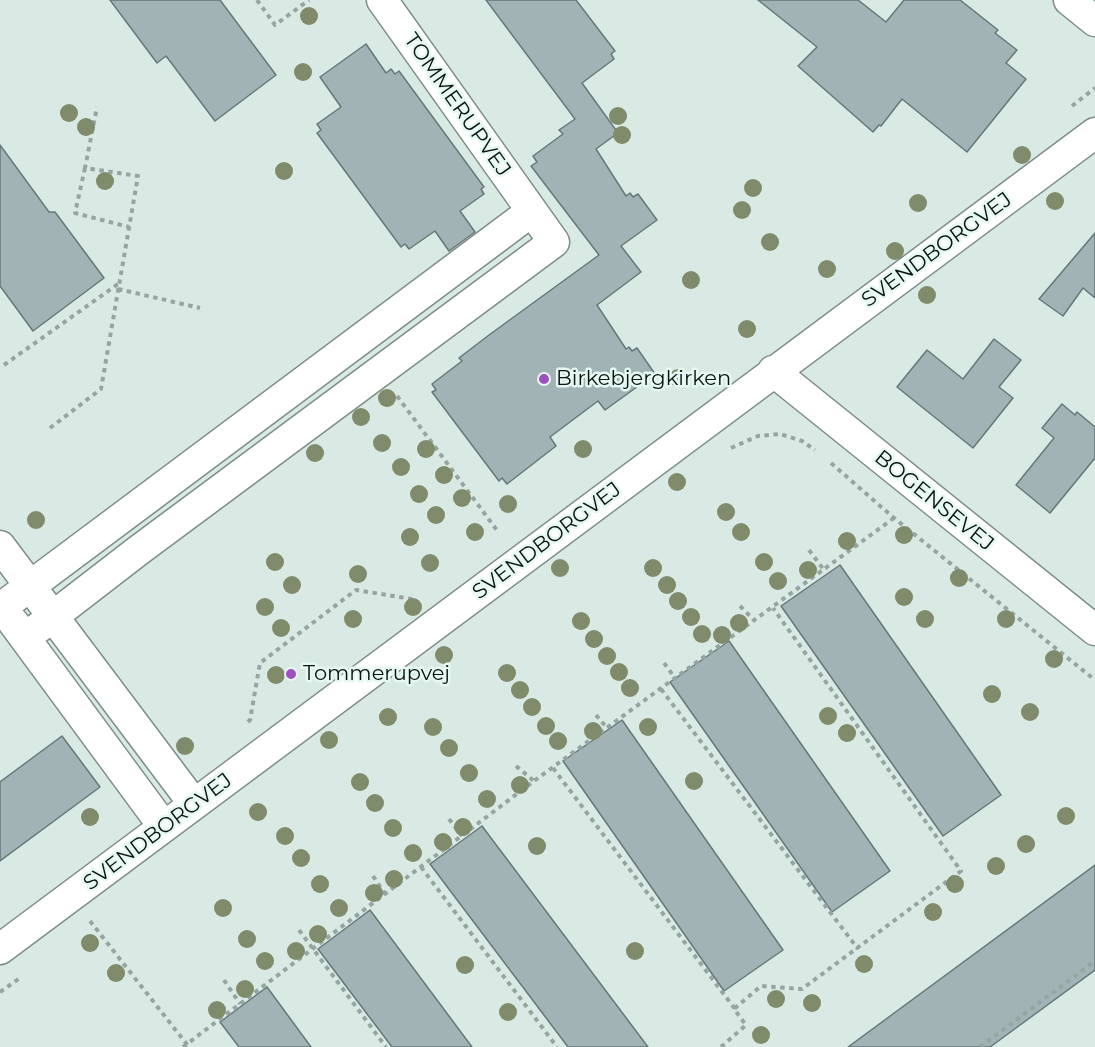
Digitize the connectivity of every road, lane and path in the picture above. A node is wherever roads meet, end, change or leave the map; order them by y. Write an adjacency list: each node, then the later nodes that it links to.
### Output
1 (257, 0): 2 (path)
2 (309, 0)
3 (382, 0): 11 (street, TOMMERUPVEJ)
4 (1069, 0): 5 (street)
5 (1095, 21)
6 (1095, 88): 8 (path)
7 (97, 106): 10 (path)
8 (1067, 110)
9 (1095, 133): 16 (street, SVENDBORGVEJ)
10 (85, 168): 12 (path); 12 (path)
11 (532, 211): 17 (street, TOMMERUPVEJ); 29 (street)
12 (129, 227): 13 (path)
13 (119, 286): 14 (path); 15 (path); 18 (path)
14 (200, 308)
15 (4, 365)
16 (773, 371): 19 (street, BOGENSEVEJ); 48 (street, SVENDBORGVEJ)
17 (379, 372): 24 (path); 34 (street, TOMMERUPVEJ)
18 (50, 428)
19 (843, 428): 21 (path); 36 (street, BOGENSEVEJ)
20 (724, 453): 21 (path)
21 (821, 455): 22 (path)
22 (894, 518): 28 (path); 40 (path)
23 (508, 527): 24 (path)
24 (499, 534): 25 (path)
25 (490, 540)
26 (0, 546): 29 (street)
27 (809, 550): 28 (path)
28 (824, 570): 33 (path)
29 (30, 586): 31 (street); 34 (street)
30 (419, 593): 43 (path)
31 (1, 606): 37 (street)
32 (740, 606): 35 (path)
33 (773, 608): 35 (path); 62 (path)
34 (52, 616): 37 (street, TOMMERUPVEJ); 48 (street)
35 (755, 621): 39 (path)
36 (1095, 630)
37 (25, 638): 50 (street)
38 (664, 663): 39 (path)
39 (675, 678): 41 (path)
40 (1095, 680)
41 (661, 689): 44 (path); 62 (path)
42 (596, 715): 44 (path)
43 (241, 727)
44 (607, 728): 46 (path)
45 (516, 766): 47 (path)
46 (553, 768): 47 (path); 68 (path)
47 (534, 781): 51 (path)
48 (194, 804): 50 (street, SVENDBORGVEJ)
49 (449, 819): 51 (path)
50 (164, 827): 55 (street, SVENDBORGVEJ)
51 (462, 836): 52 (path)
52 (422, 867): 54 (path); 71 (path)
53 (373, 876): 54 (path)
54 (385, 894): 60 (path)
55 (71, 897): 57 (path); 61 (street, SVENDBORGVEJ)
56 (102, 916): 57 (path)
57 (92, 924): 58 (path); 69 (path)
58 (83, 930)
59 (299, 930): 60 (path)
60 (313, 948): 67 (path); 70 (path)
61 (0, 949)
62 (858, 949): 68 (path)
63 (1095, 961): 73 (path)
64 (28, 972): 66 (path)
65 (224, 980): 67 (path)
66 (0, 992)
67 (240, 1004): 69 (path)
68 (734, 1009): 72 (path)
69 (186, 1046)
70 (386, 1047)
71 (557, 1047)
72 (721, 1047)
73 (980, 1047)

